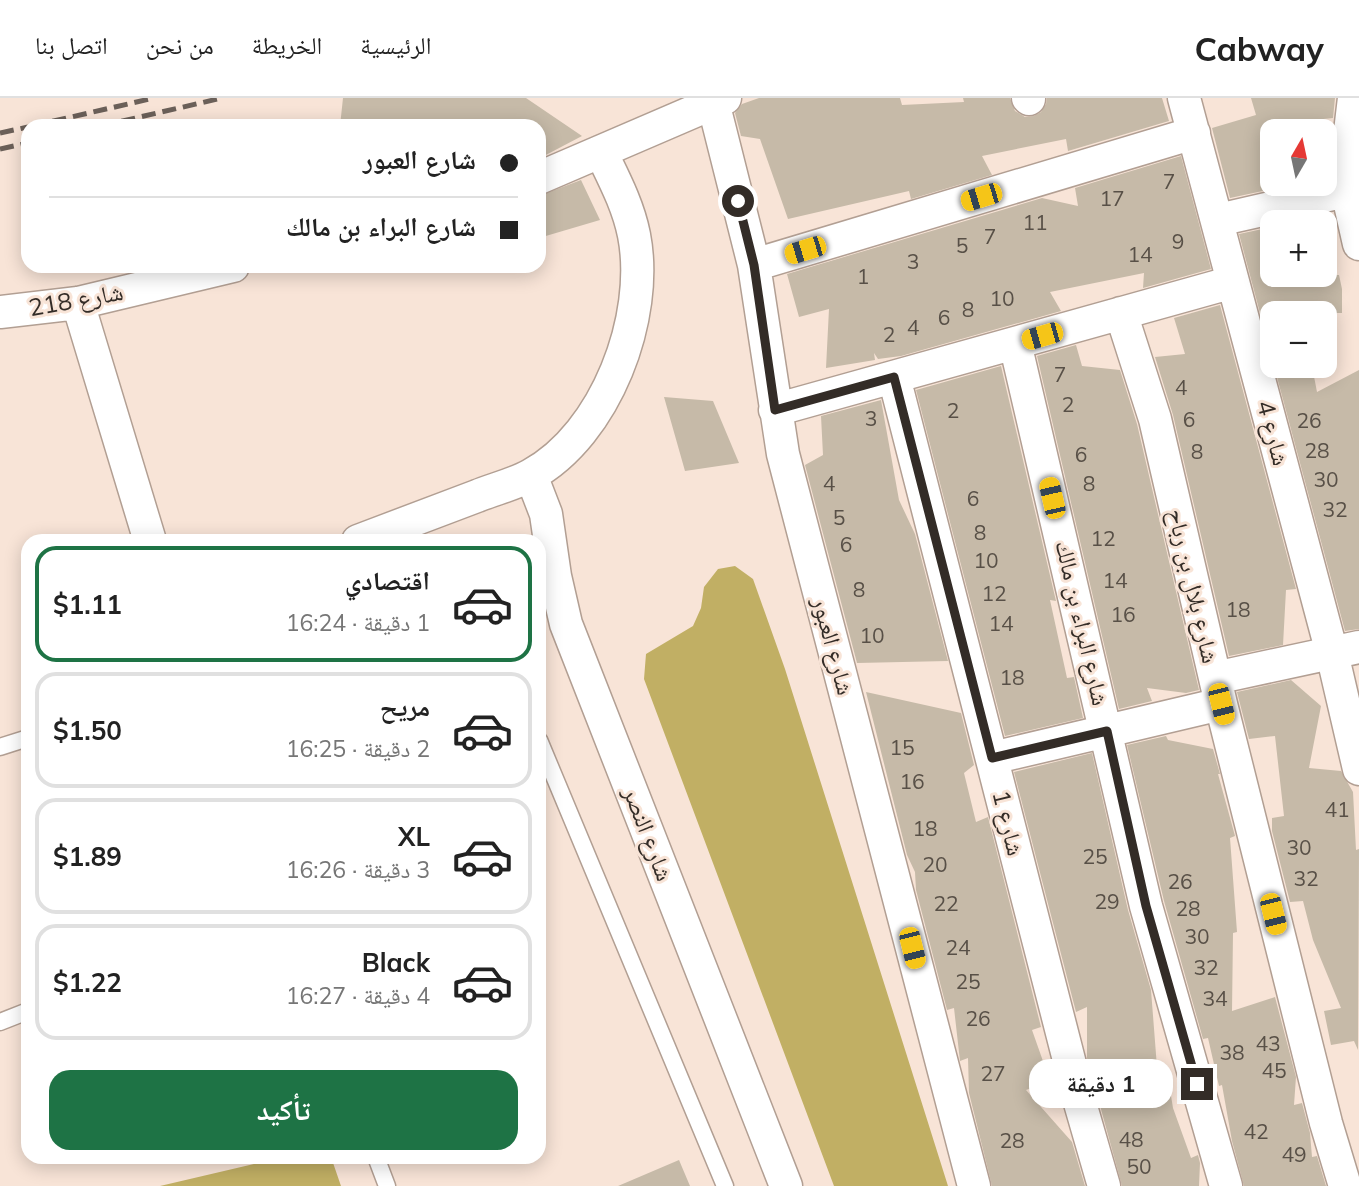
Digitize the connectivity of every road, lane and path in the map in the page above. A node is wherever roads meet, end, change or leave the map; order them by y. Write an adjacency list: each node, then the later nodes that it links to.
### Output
1 (1184, 98): 4 (street, شارع 4)
2 (1354, 98): 7 (street)
3 (719, 100): 5 (street); 10 (street, شارع العبور)
4 (1194, 133): 8 (street, شارع 4); 10 (street)
5 (601, 152): 6 (street); 19 (street)
6 (546, 175)
7 (1353, 189): 8 (street); 9 (street)
8 (1218, 220): 12 (street, شارع 4)
9 (1359, 244)
10 (754, 265): 18 (street, شارع العبور)
11 (204, 273): 13 (street, شارع 218)
12 (1233, 282): 15 (street); 22 (street, شارع 4)
13 (78, 303): 14 (street, شارع 218); 20 (street)
14 (0, 312)
15 (1121, 313): 16 (street); 23 (street, شارع بلال بن رباح)
16 (1015, 343): 17 (street); 24 (street, شارع البراء بن مالك)
17 (894, 377): 18 (street); 28 (street, شارع 1)
18 (775, 410): 36 (street, شارع العبور)
19 (531, 475): 21 (street); 35 (street, شارع النصر)
20 (148, 534)
21 (376, 534)
22 (1345, 650): 23 (street); 29 (street, شارع 4)
23 (1218, 691): 24 (street); 39 (street, شارع بلال بن رباح)
24 (1107, 731): 28 (street); 38 (street, شارع البراء بن مالك)
25 (21, 740): 26 (lane)
26 (0, 747)
27 (546, 757): 34 (lane)
28 (992, 758): 37 (street, شارع 1)
29 (1359, 769)
30 (21, 1014): 31 (lane)
31 (0, 1022)
32 (379, 1164): 33 (lane)
33 (387, 1186)
34 (726, 1186)
35 (786, 1186)
36 (974, 1186)
37 (1104, 1186)
38 (1226, 1186)
39 (1345, 1186)

